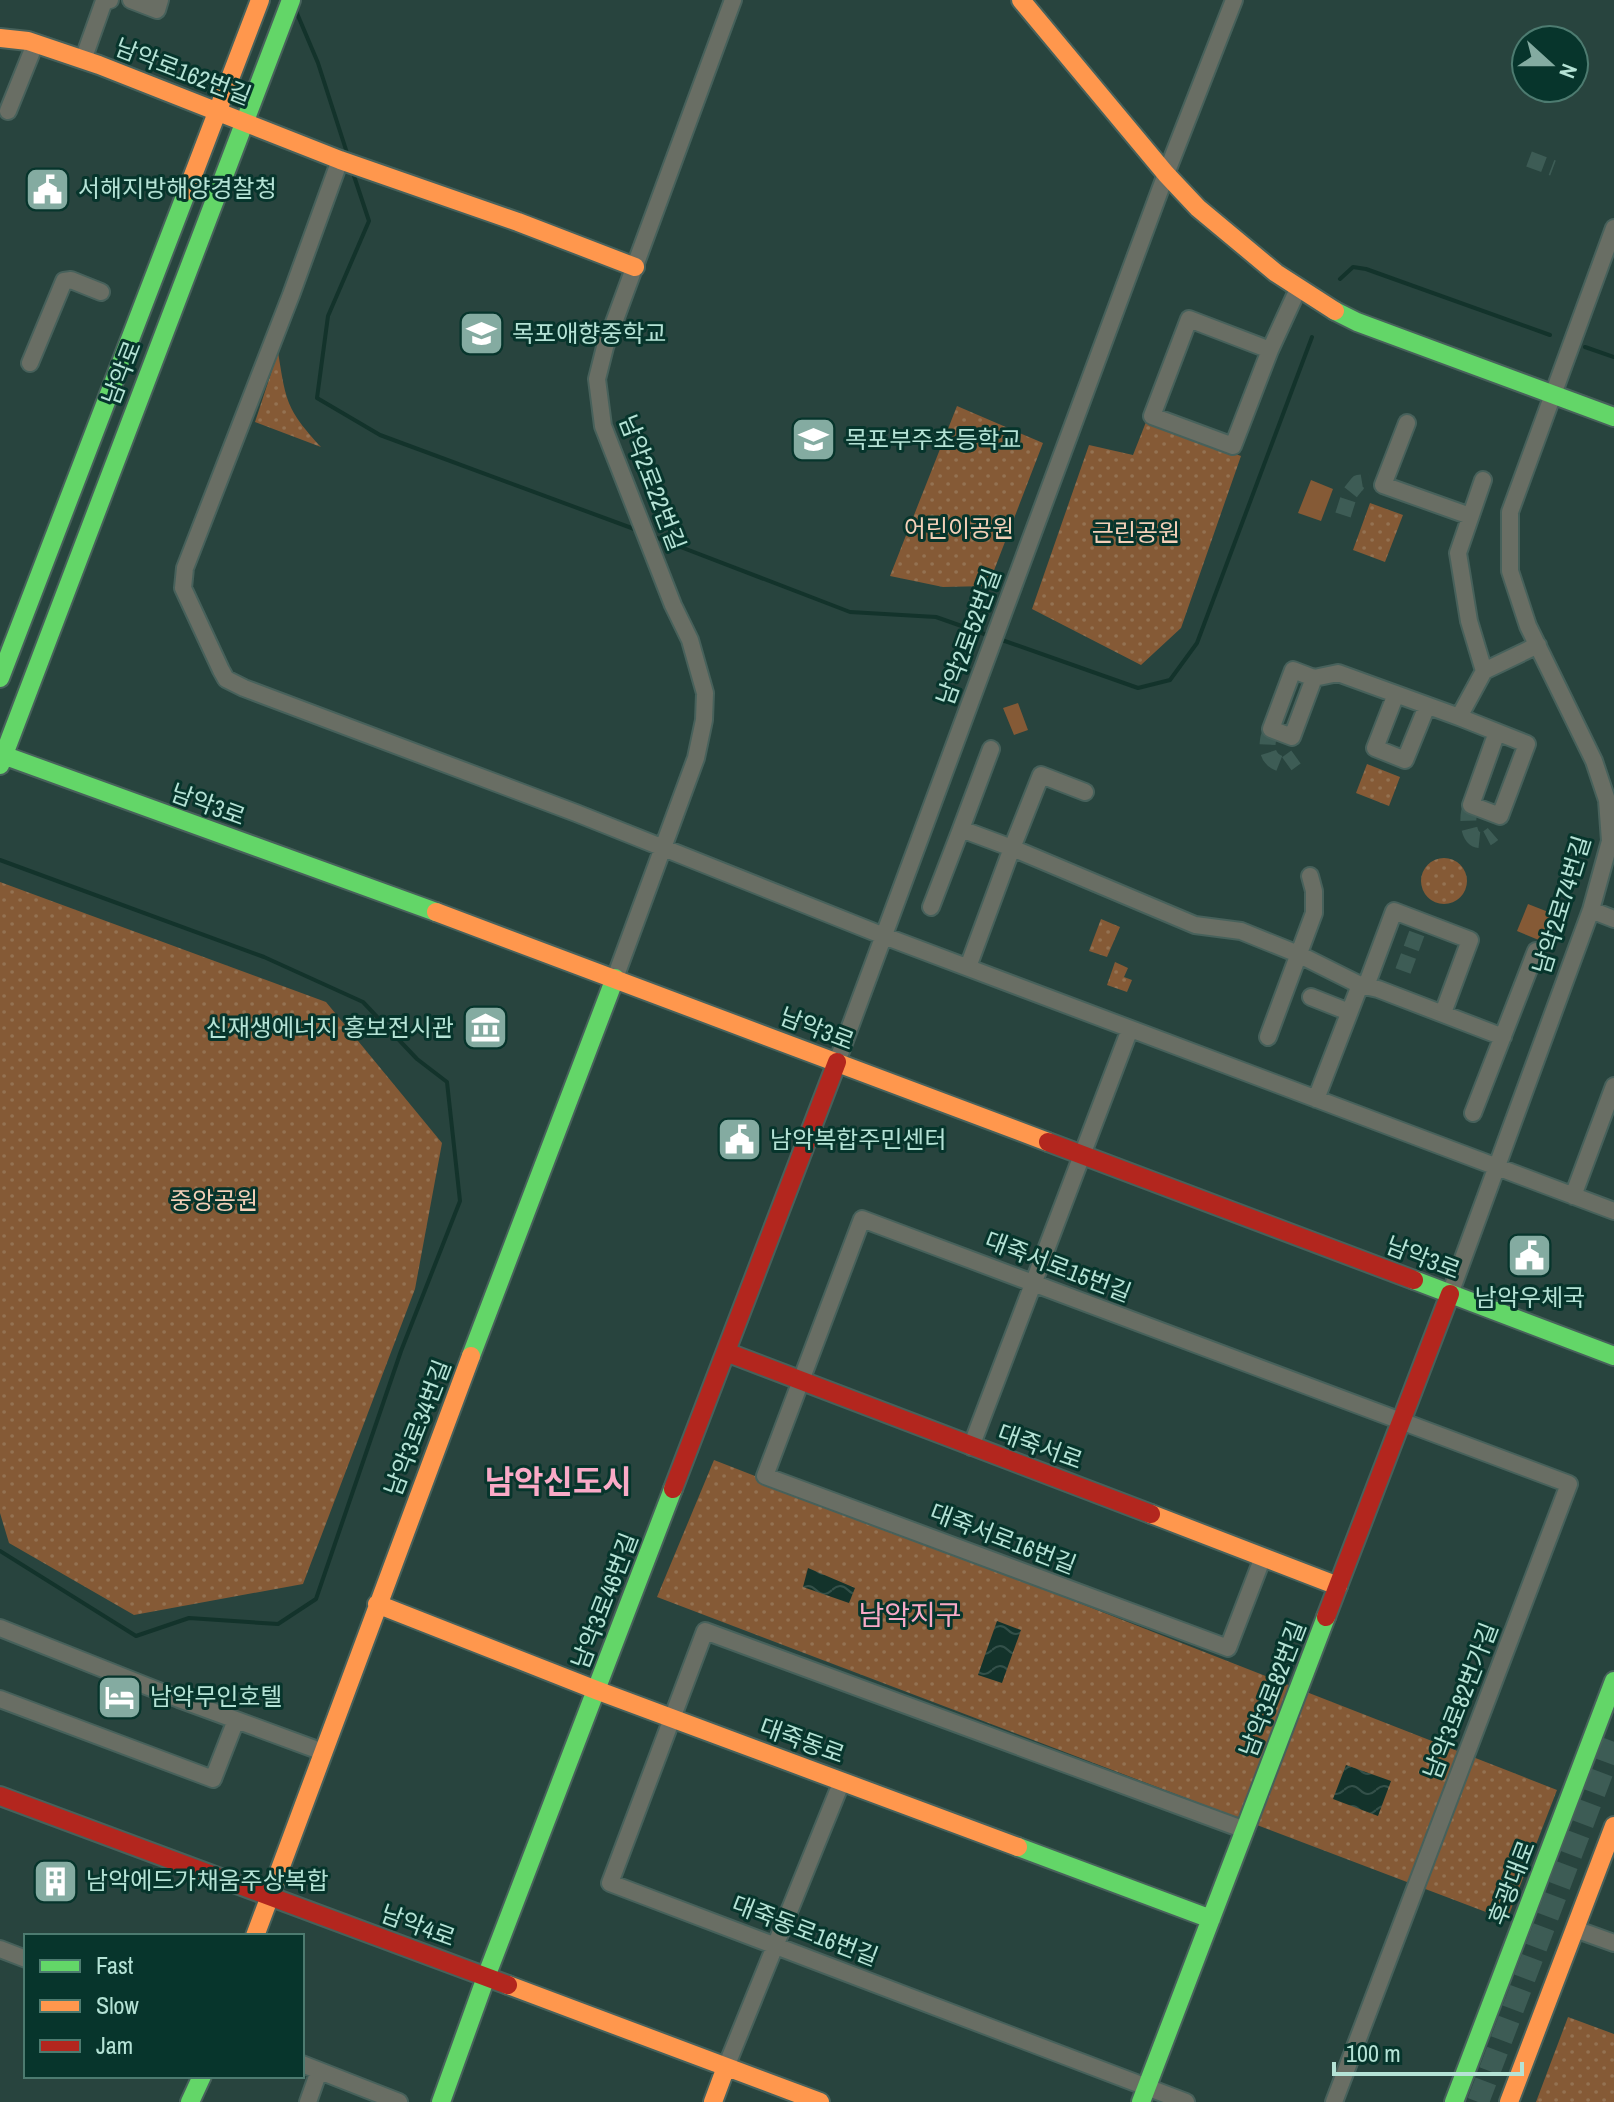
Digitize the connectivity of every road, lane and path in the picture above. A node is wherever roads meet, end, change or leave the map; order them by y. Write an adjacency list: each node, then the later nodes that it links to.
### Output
1 (106, 0): 11 (street)
2 (131, 0): 3 (street)
3 (160, 0)
4 (260, 0): 12 (street, 남악로)
5 (291, 0): 14 (street, 남악로)
6 (733, 0): 18 (street, 남악2로22번길)
7 (1021, 0): 16 (street)
8 (1234, 0): 16 (street, 남악2로52번길)
9 (0, 38): 10 (street, 남악로162번길)
10 (35, 44): 11 (street, 남악로162번길); 13 (street)
11 (83, 60): 12 (street, 남악로162번길)
12 (218, 110): 14 (street, 남악로162번길); 30 (street, 남악로)
13 (8, 111)
14 (244, 121): 15 (street, 남악로162번길); 37 (street, 남악로)
15 (342, 161): 18 (street, 남악로162번길); 40 (street)
16 (1166, 174): 19 (street); 46 (street, 남악2로52번길)
17 (1614, 228): 23 (street, 남악2로74번길)
18 (635, 267): 40 (street, 남악2로22번길)
19 (1298, 289): 21 (street); 23 (street)
20 (101, 292): 22 (street)
21 (1270, 350): 21 (street)
22 (30, 363)
23 (1553, 394): 24 (street); 28 (street, 남악2로74번길)
24 (1614, 417)
25 (1407, 423): 27 (street)
26 (1483, 480): 27 (street)
27 (1470, 516): 29 (street)
28 (1538, 645): 29 (street); 44 (street, 남악2로74번길)
29 (1484, 671): 34 (street)
30 (0, 678)
31 (1314, 678): 32 (street)
32 (1396, 694): 33 (street); 33 (street)
33 (1427, 706): 34 (street)
34 (1459, 717): 35 (street)
35 (1497, 732): 35 (street)
36 (991, 749): 39 (street)
37 (1, 758): 50 (street, 남악3로)
38 (1085, 792): 41 (street)
39 (961, 829): 41 (street); 43 (street)
40 (664, 847): 46 (street); 50 (street, 남악2로22번길)
41 (1012, 848): 48 (street); 49 (street)
42 (1310, 876): 48 (street)
43 (931, 907)
44 (1591, 910): 45 (street); 63 (street, 남악2로74번길)
45 (1614, 919)
46 (884, 936): 49 (street); 58 (street, 남악2로52번길)
47 (1536, 951): 57 (street)
48 (1298, 954): 51 (street); 56 (street)
49 (968, 967): 55 (street)
50 (615, 978): 58 (street, 남악3로); 75 (street, 남악3로34번길)
51 (1363, 985): 53 (street); 54 (street); 54 (street)
52 (1311, 997): 53 (street)
53 (1349, 1012): 60 (street)
54 (1443, 1013): 57 (street)
55 (1130, 1029): 60 (street); 62 (street)
56 (1268, 1037)
57 (1503, 1037): 61 (street)
58 (837, 1062): 62 (street, 남악3로); 68 (street, 남악3로46번길)
59 (1614, 1086): 64 (street)
60 (1316, 1099): 63 (street)
61 (1473, 1113)
62 (1082, 1156): 66 (street); 67 (street, 남악3로)
63 (1495, 1167): 64 (street); 67 (street, 남악2로74번길)
64 (1573, 1196): 65 (street)
65 (1614, 1211)
66 (1033, 1284): 70 (street, 대죽서로15번길); 71 (street, 대죽서로15번길); 72 (street)
67 (1450, 1294): 69 (street, 남악3로); 71 (street, 남악3로82번길)
68 (726, 1352): 70 (street, 대죽서로); 78 (street, 남악3로46번길)
69 (1614, 1356)
70 (800, 1381): 72 (street, 대죽서로); 73 (street, 대죽서로16번길)
71 (1401, 1421): 74 (street, 남악3로82번길); 108 (street, 남악3로82번가길)
72 (971, 1447): 73 (street, 대죽서로)
73 (1263, 1557): 74 (street, 대죽서로)
74 (1338, 1586): 86 (street, 남악3로82번길)
75 (377, 1604): 78 (street, 대죽동로); 82 (street, 남악3로34번길)
76 (0, 1628): 81 (street)
77 (1614, 1681): 109 (street, 후광대로)
78 (596, 1690): 80 (street, 대죽동로); 95 (street, 남악3로46번길)
79 (0, 1699): 81 (street)
80 (672, 1718): 83 (street, 대죽동로); 86 (street); 92 (street, 대죽동로16번길)
81 (236, 1720): 82 (street)
82 (323, 1752): 87 (street, 남악3로34번길)
83 (842, 1781): 88 (street, 대죽동로); 92 (street)
84 (0, 1796): 87 (street, 남악4로)
85 (1614, 1826): 89 (street)
86 (1245, 1830): 88 (street, 남악3로82번길)
87 (270, 1897): 90 (street, 남악3로34번길); 95 (street, 남악4로)
88 (1211, 1919): 100 (street, 남악3로82번길)
89 (1575, 1929): 91 (street); 110 (street)
90 (256, 1934)
91 (1614, 1943)
92 (775, 1946): 97 (street); 100 (street, 대죽동로16번길)
93 (0, 1949): 94 (street)
94 (24, 1958)
95 (486, 1977): 97 (street, 남악4로); 104 (street, 남악3로46번길)
96 (304, 2065): 98 (street)
97 (726, 2067): 105 (street); 106 (street, 남악4로)
98 (319, 2071): 102 (street); 103 (street)
99 (201, 2078): 101 (street)
100 (1144, 2095): 107 (street)
101 (190, 2102)
102 (308, 2102)
103 (399, 2102)
104 (441, 2102)
105 (713, 2102)
106 (820, 2102)
107 (1186, 2102)
108 (1334, 2102)
109 (1454, 2102)
110 (1509, 2102)

